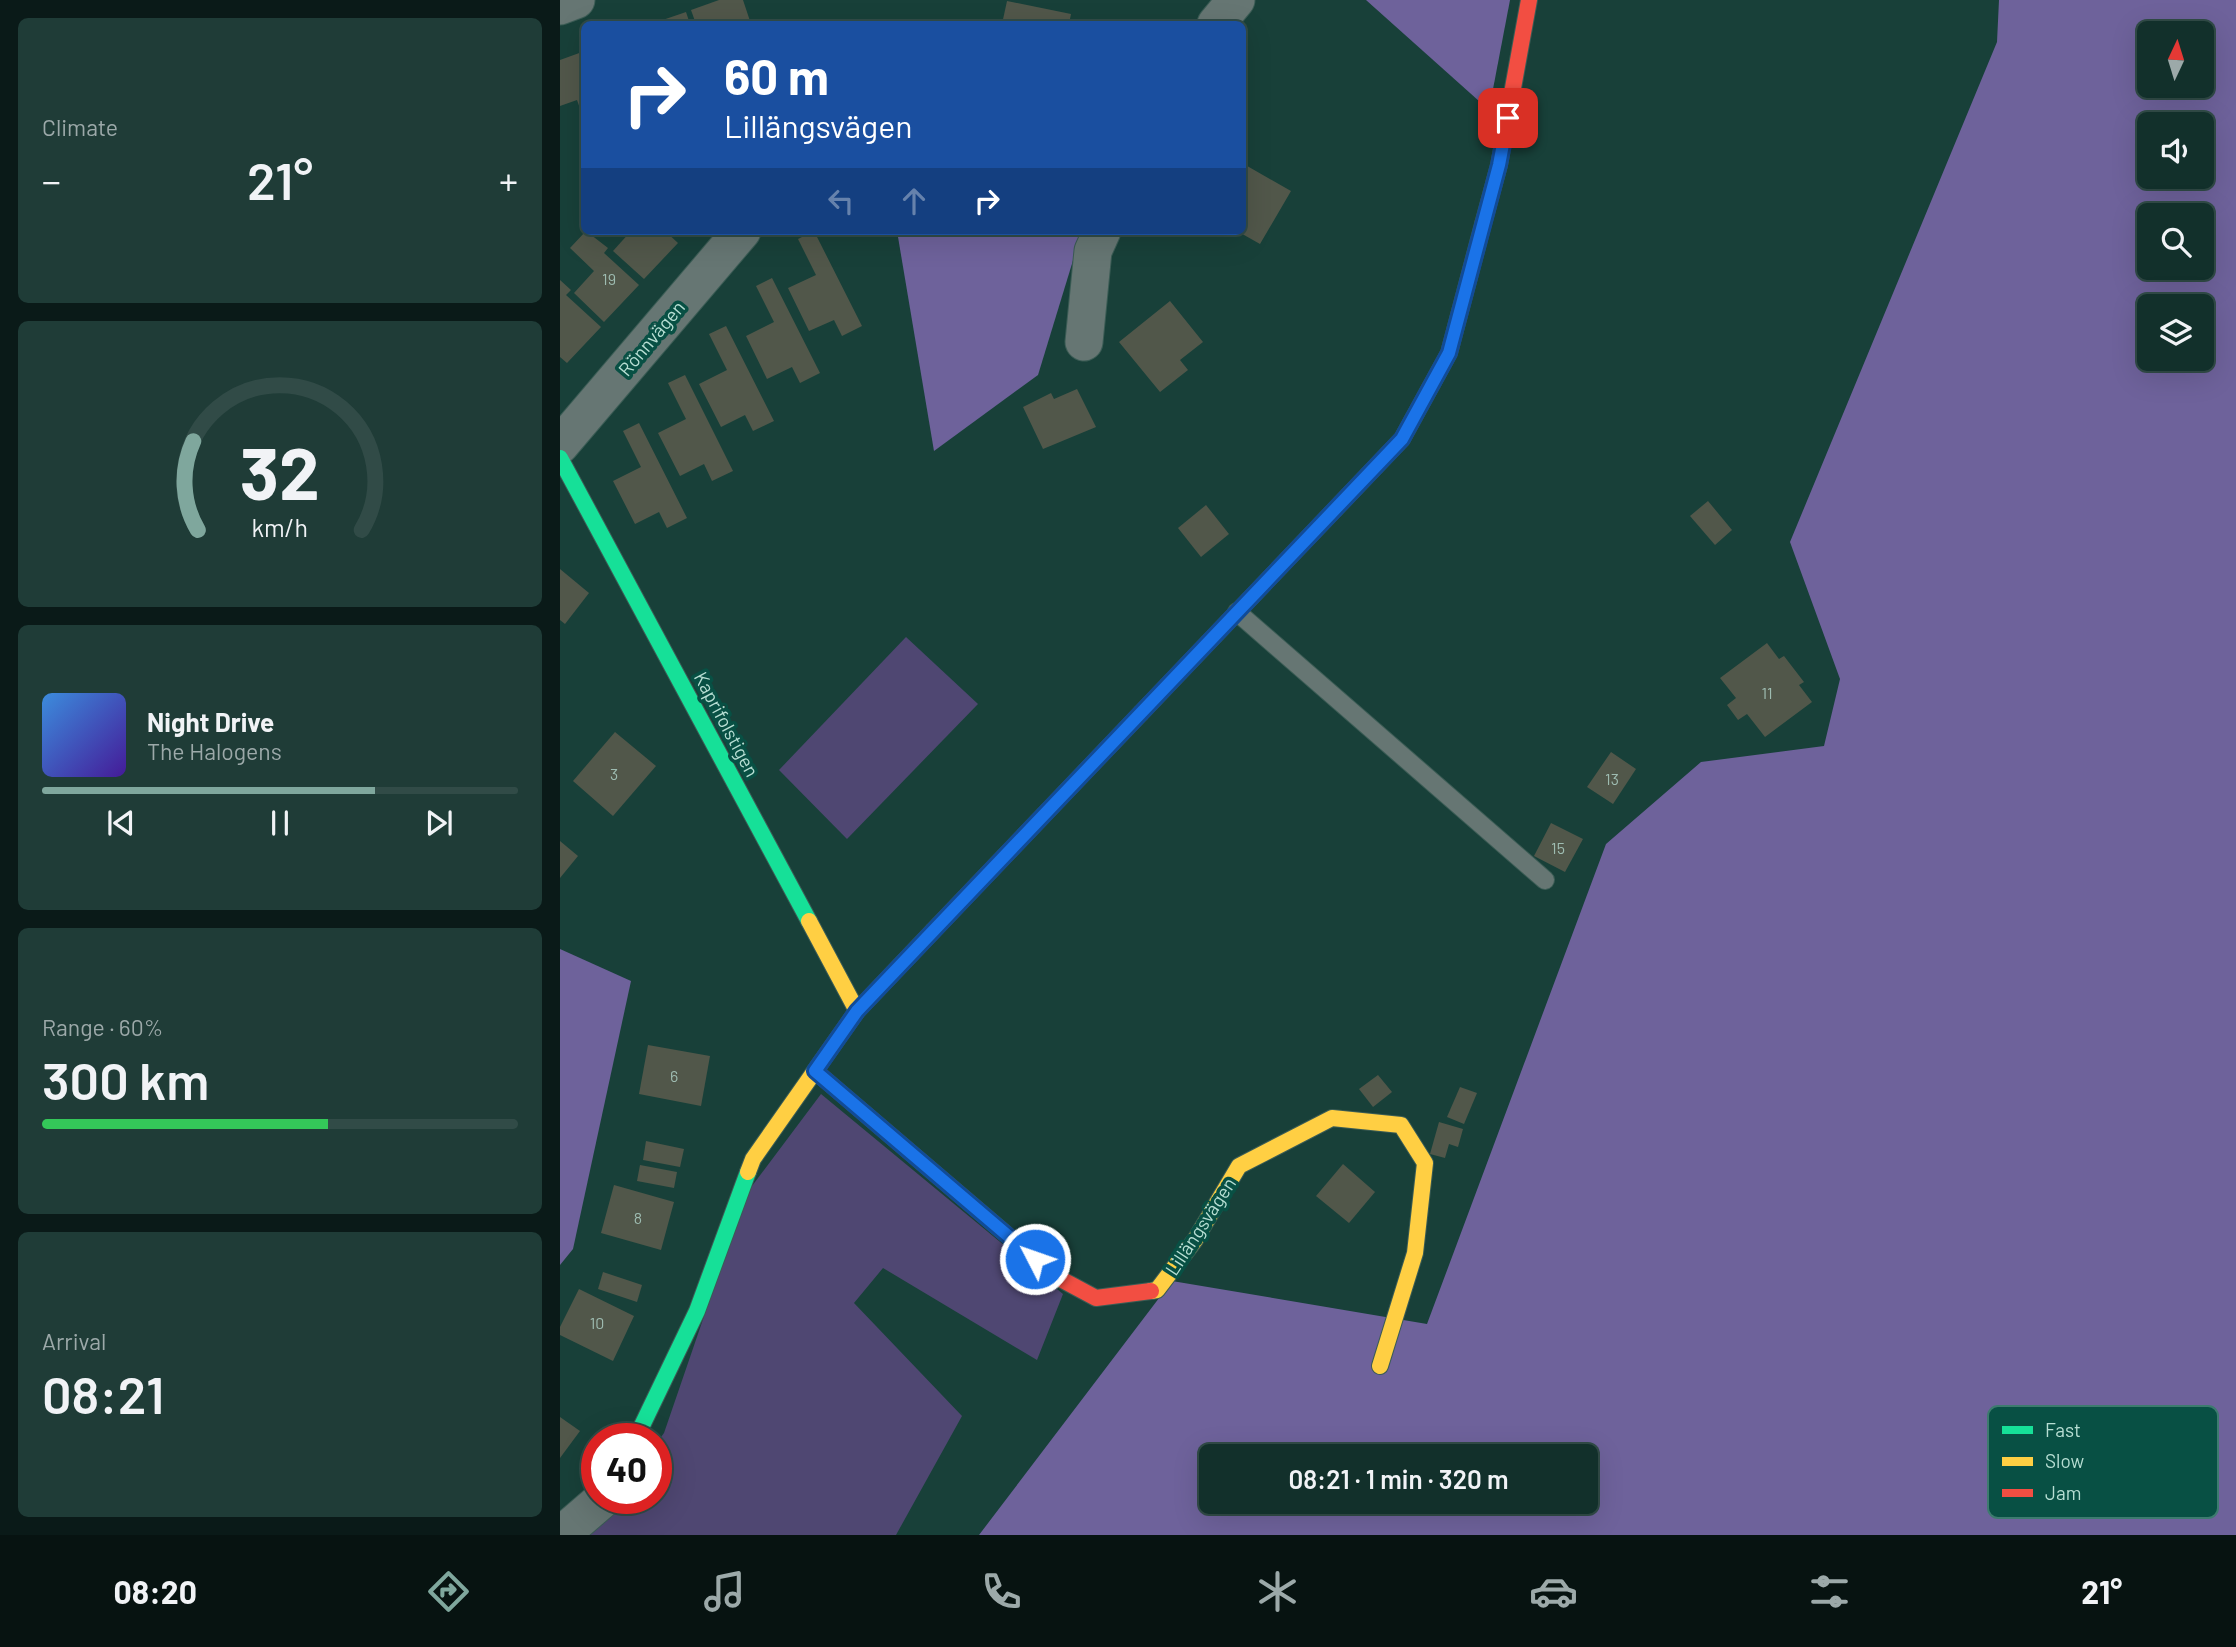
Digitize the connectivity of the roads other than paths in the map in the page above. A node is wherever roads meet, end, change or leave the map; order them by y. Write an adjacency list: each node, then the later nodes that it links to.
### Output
1 (576, 0): 4 (street)
2 (1236, 0): 5 (street)
3 (1529, 0): 11 (street)
4 (560, 6)
5 (1218, 21)
6 (739, 235): 9 (street, Rönnvägen)
7 (1100, 235): 8 (street)
8 (1084, 342)
9 (560, 445)
10 (560, 458): 13 (street, Kaprifolstigen)
11 (1237, 612): 12 (lane); 13 (street)
12 (1545, 880)
13 (857, 1011): 14 (street)
14 (815, 1071): 15 (street, Lillängsvägen); 16 (street)
15 (1380, 1366)
16 (643, 1423)
17 (585, 1514): 18 (street)
18 (561, 1535)

